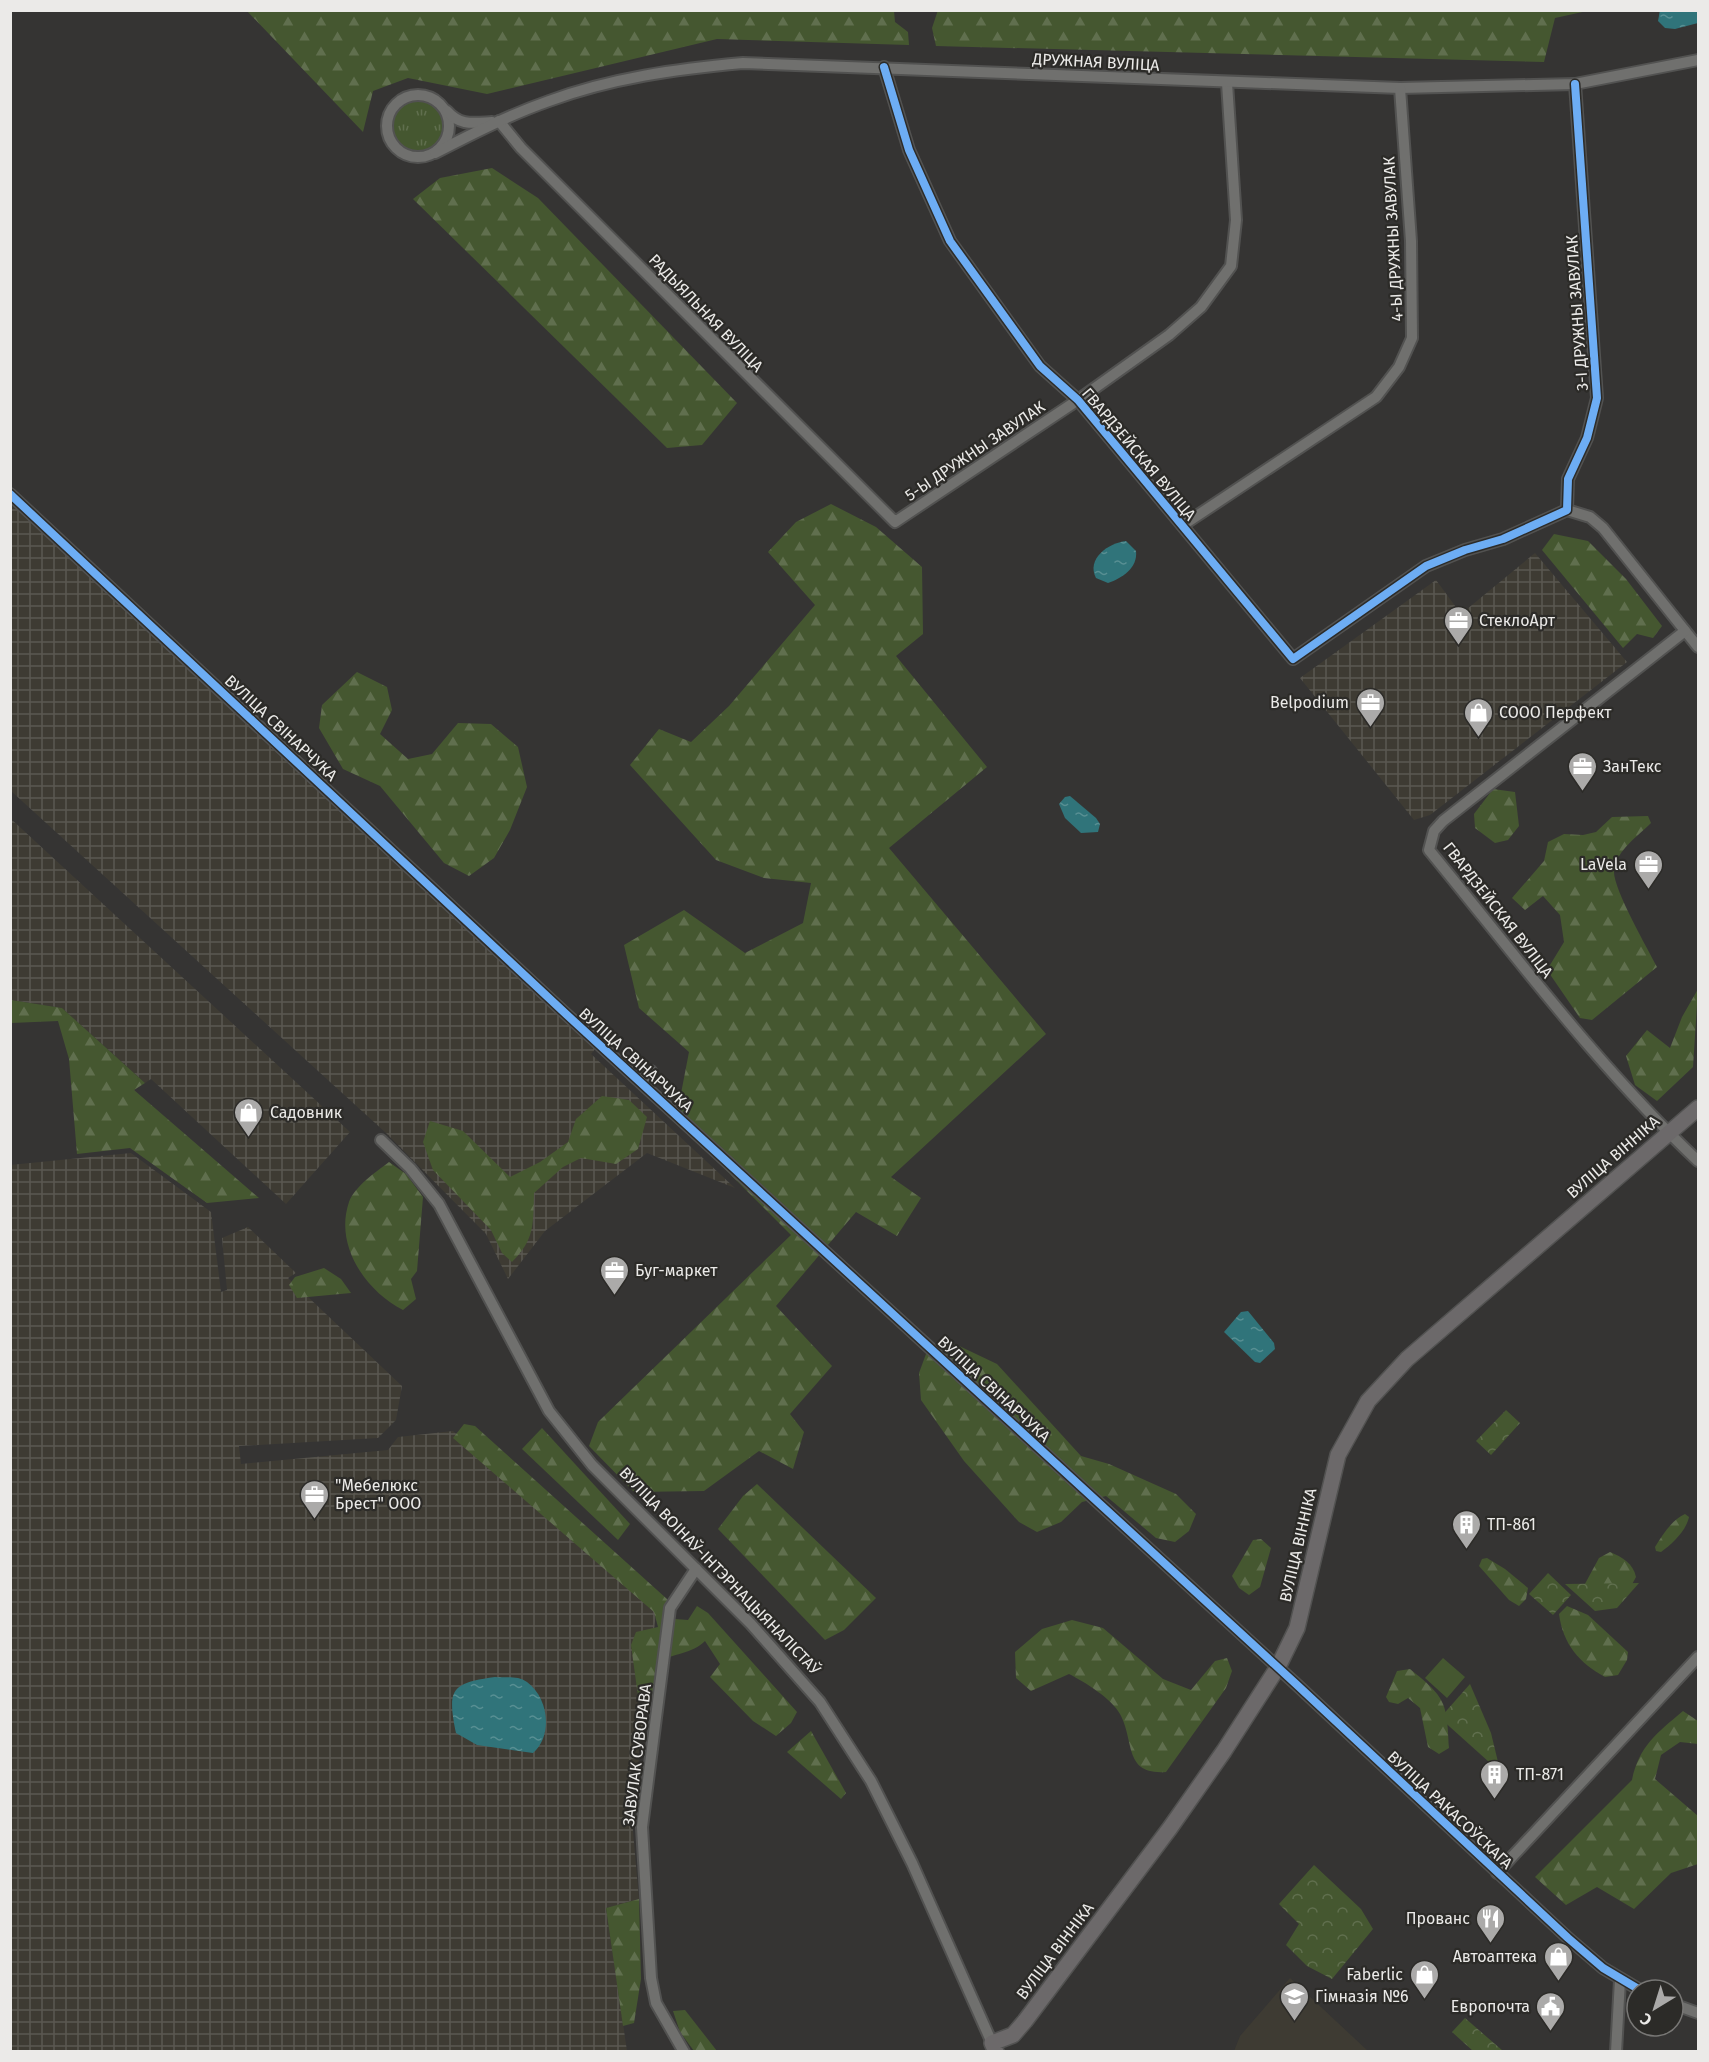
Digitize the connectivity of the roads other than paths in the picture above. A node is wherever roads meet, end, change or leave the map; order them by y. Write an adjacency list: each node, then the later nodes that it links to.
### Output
1 (1698, 60): 4 (street, ДРУЖНАЯ ВУЛІЦА)
2 (884, 67): 3 (street, ДРУЖНАЯ ВУЛІЦА); 7 (street, ДРУЖНАЯ ВУЛІЦА); 9 (street, ГВАРДЗЕЙСКАЯ ВУЛІЦА)
3 (1227, 83): 5 (street, ДРУЖНАЯ ВУЛІЦА); 9 (street, 5-Ы ДРУЖНЫ ЗАВУЛАК)
4 (1575, 84): 5 (street, ДРУЖНАЯ ВУЛІЦА); 11 (street, 3-І ДРУЖНЫ ЗАВУЛАК)
5 (1400, 88): 13 (street, 4-Ы ДРУЖНЫ ЗАВУЛАК)
6 (444, 108): 7 (street); 8 (street); 8 (street)
7 (498, 121): 8 (street); 12 (street, РАДЫЯЛЬНАЯ ВУЛІЦА)
8 (435, 153)
9 (1078, 400): 12 (street, 5-Ы ДРУЖНЫ ЗАВУЛАК); 13 (street, ГВАРДЗЕЙСКАЯ ВУЛІЦА)
10 (10, 494): 17 (street, ВУЛІЦА СВІНАРЧУКА)
11 (1567, 510): 13 (street, ГВАРДЗЕЙСКАЯ ВУЛІЦА); 14 (street)
12 (896, 522)
13 (1183, 525)
14 (1685, 631): 15 (street); 19 (street, ГВАРДЗЕЙСКАЯ ВУЛІЦА)
15 (1698, 647)
16 (651, 1071): 17 (street)
17 (641, 1082): 23 (street, ВУЛІЦА СВІНАРЧУКА)
18 (1698, 1108): 19 (street, ВУЛІЦА ВІННІКА)
19 (1669, 1132): 21 (street, ГВАРДЗЕЙСКАЯ ВУЛІЦА); 25 (street, ВУЛІЦА ВІННІКА)
20 (381, 1140): 22 (street, ВУЛІЦА ВОІНАЎ-ІНТЭРНАЦЫЯНАЛІСТАЎ)
21 (1698, 1161)
22 (696, 1569): 29 (street, ВУЛІЦА ВОІНАЎ-ІНТЭРНАЦЫЯНАЛІСТАЎ); 30 (street, ЗАВУЛАК СУВОРАВА)
23 (1248, 1641): 25 (street, ВУЛІЦА РАКАСОЎСКАГА)
24 (1698, 1657): 26 (street)
25 (1278, 1667): 26 (street, ВУЛІЦА РАКАСОЎСКАГА); 29 (street, ВУЛІЦА ВІННІКА)
26 (1497, 1873): 27 (street, ВУЛІЦА РАКАСОЎСКАГА)
27 (1620, 1980): 28 (street, ВУЛІЦА РАКАСОЎСКАГА); 31 (street)
28 (1625, 1982)
29 (994, 2047)
30 (684, 2052)
31 (1616, 2052)

